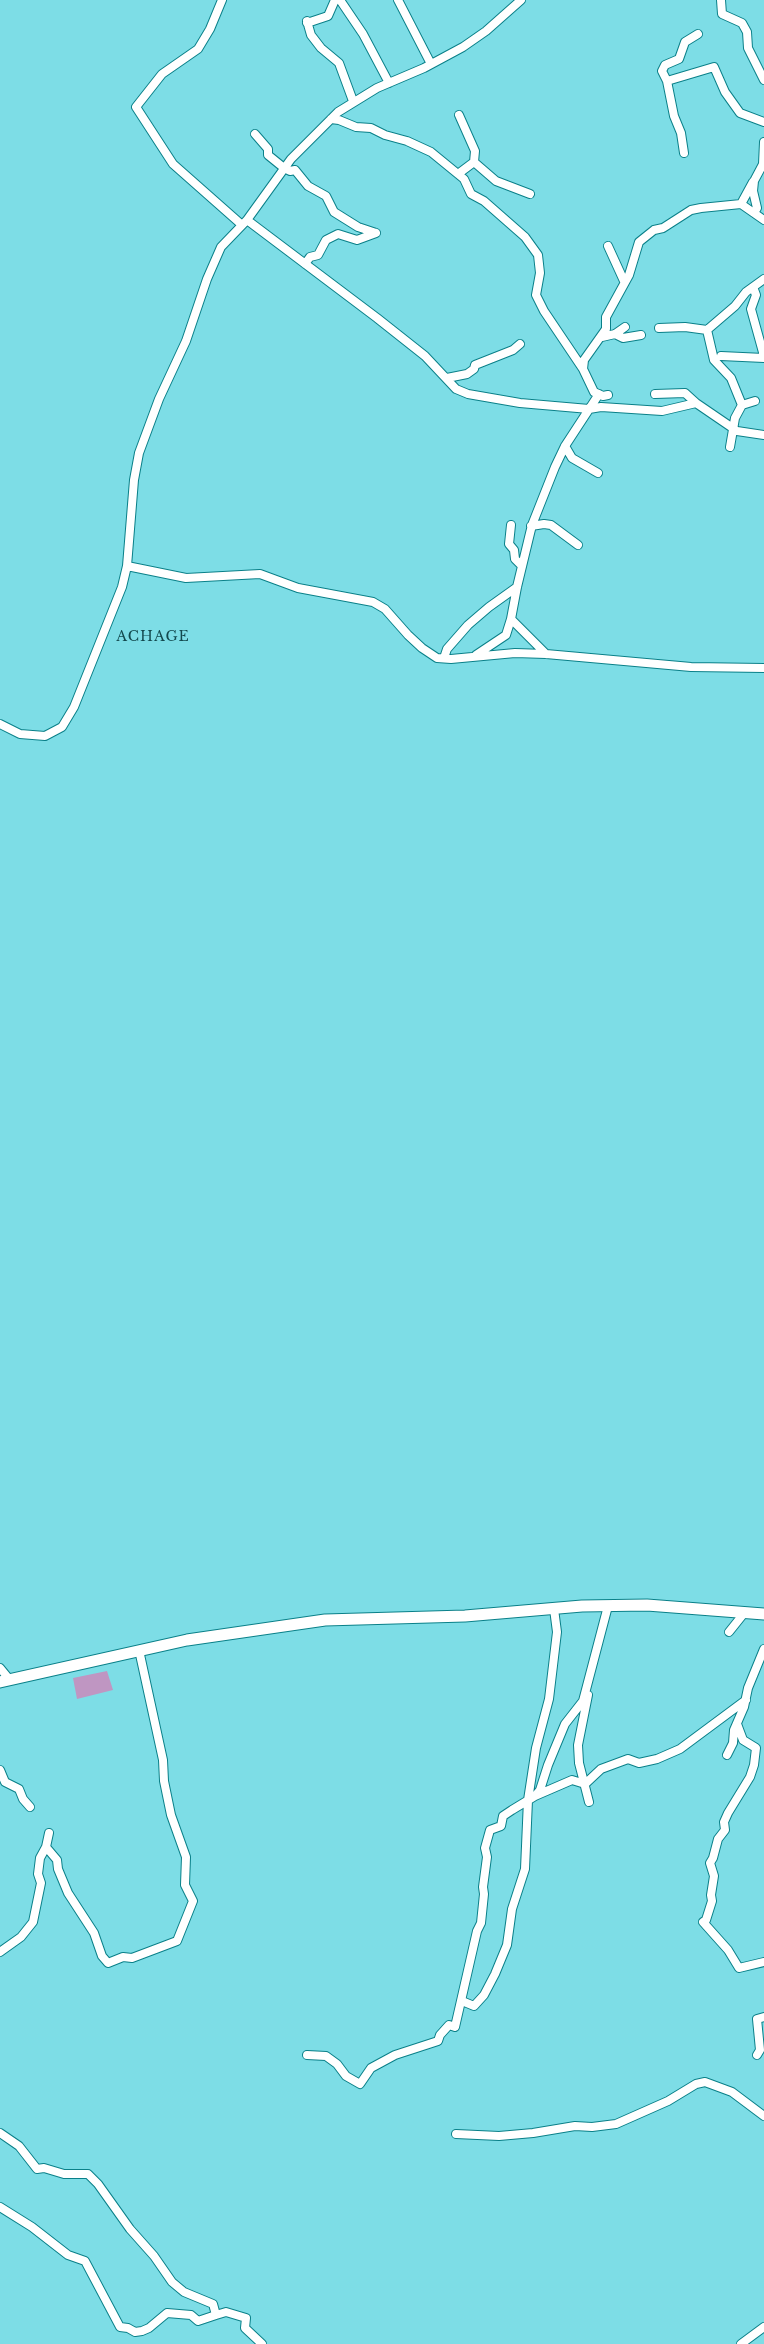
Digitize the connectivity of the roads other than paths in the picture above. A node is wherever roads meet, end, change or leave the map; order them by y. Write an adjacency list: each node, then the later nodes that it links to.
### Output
1 (222, 0): 27 (street)
2 (335, 0): 12 (street)
3 (340, 0): 11 (street)
4 (398, 0): 8 (street)
5 (521, 0): 8 (street)
6 (721, 0): 9 (street)
7 (698, 34): 10 (street)
8 (431, 64): 11 (street)
9 (764, 80)
10 (666, 81): 15 (street); 18 (street)
11 (389, 83): 12 (street)
12 (353, 102): 14 (street)
13 (459, 115): 19 (street)
14 (331, 119): 20 (street); 21 (street)
15 (764, 122)
16 (255, 134): 20 (street)
17 (764, 142): 22 (street)
18 (684, 153)
19 (474, 162): 21 (street); 23 (street)
20 (284, 168): 27 (street); 29 (street)
21 (458, 174): 42 (street)
22 (754, 181): 24 (street); 25 (street)
23 (530, 194)
24 (741, 204): 25 (street); 31 (street)
25 (754, 213): 26 (street)
26 (764, 220)
27 (244, 222): 29 (street); 59 (street)
28 (608, 246): 31 (street)
29 (306, 264): 43 (street)
30 (764, 280): 32 (street)
31 (624, 281): 38 (street)
32 (753, 287): 35 (street); 41 (street)
33 (625, 327): 36 (street)
34 (659, 328): 35 (street)
35 (707, 330): 49 (street)
36 (615, 334): 37 (street); 38 (street)
37 (641, 335)
38 (602, 337): 42 (street)
39 (520, 344): 43 (street)
40 (721, 356): 41 (street)
41 (763, 359)
42 (584, 369): 44 (street)
43 (447, 378): 50 (street)
44 (599, 394): 46 (street); 50 (street)
45 (655, 394): 48 (street)
46 (608, 395)
47 (754, 401): 49 (street)
48 (692, 404): 50 (street); 51 (street)
49 (742, 405): 51 (street)
50 (589, 409): 53 (street)
51 (732, 427): 52 (street); 54 (street)
52 (764, 435)
53 (565, 446): 55 (street); 57 (street)
54 (730, 447)
55 (598, 473)
56 (511, 525): 60 (street)
57 (532, 526): 58 (street); 60 (street)
58 (578, 545)
59 (127, 566): 65 (street); 67 (street)
60 (522, 566): 61 (street)
61 (517, 587): 62 (street); 65 (street)
62 (512, 620): 63 (street); 64 (street)
63 (546, 654): 64 (street); 66 (street)
64 (474, 656): 65 (street)
65 (444, 658)
66 (764, 668)
67 (0, 724)
68 (608, 1606): 69 (street); 70 (street); 76 (street)
69 (554, 1609): 74 (street); 83 (street)
70 (745, 1612): 71 (street); 72 (street)
71 (764, 1614)
72 (729, 1632)
73 (764, 1649): 78 (street)
74 (139, 1650): 77 (street); 87 (street)
75 (0, 1668): 77 (street)
76 (590, 1673): 82 (street); 83 (street)
77 (5, 1680)
78 (746, 1700): 79 (street); 82 (street)
79 (737, 1724): 80 (street); 89 (street)
80 (728, 1755)
81 (0, 1770): 85 (street)
82 (585, 1784): 83 (street); 84 (street)
83 (531, 1798): 90 (street); 90 (street)
84 (589, 1802)
85 (30, 1807)
86 (49, 1833): 87 (street)
87 (46, 1847): 88 (street)
88 (0, 1952)
89 (764, 1962)
90 (462, 2001): 92 (street)
91 (764, 2017): 93 (street)
92 (307, 2055)
93 (757, 2055)
94 (764, 2116): 96 (street)
95 (0, 2133): 98 (street)
96 (456, 2134)
97 (0, 2207): 98 (street)
98 (216, 2315): 100 (street)
99 (764, 2327): 101 (street)
100 (262, 2344)
101 (742, 2344)

